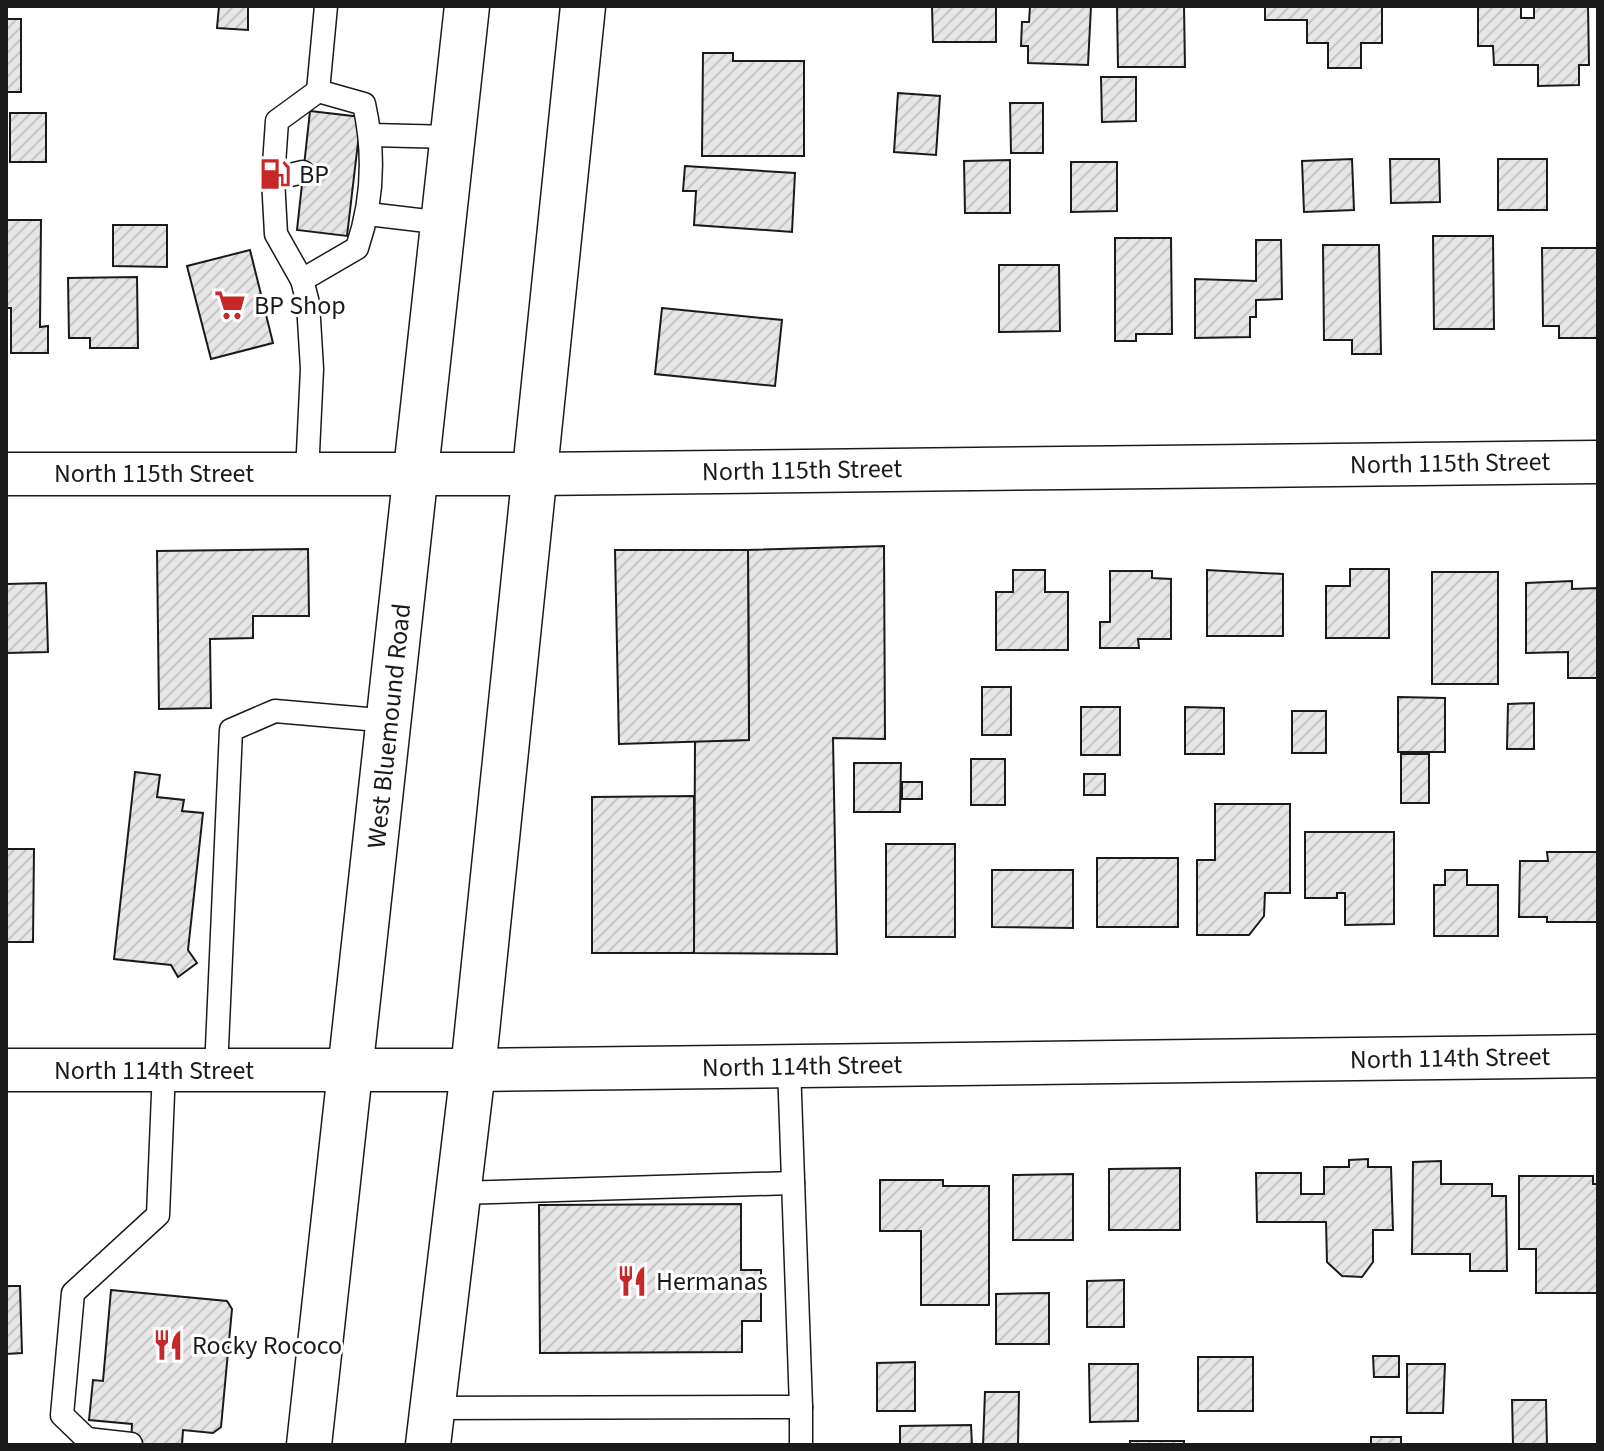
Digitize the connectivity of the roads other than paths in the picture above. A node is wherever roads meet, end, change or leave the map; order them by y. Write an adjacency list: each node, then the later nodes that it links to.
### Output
1 (326, 6): 4 (lane)
2 (467, 6): 6 (main road, West Bluemound Road)
3 (583, 6): 16 (main road)
4 (318, 91): 5 (lane); 8 (lane)
5 (371, 135): 6 (lane); 9 (lane)
6 (452, 137): 10 (main road, West Bluemound Road)
7 (303, 172): 8 (lane)
8 (273, 179): 11 (lane)
9 (368, 214): 10 (lane); 11 (lane)
10 (444, 223): 13 (main road, West Bluemound Road)
11 (302, 280): 14 (lane)
12 (1598, 462): 16 (street, North 115th Street)
13 (417, 472): 14 (street, North 115th Street); 16 (street, North 115th Street); 17 (main road, West Bluemound Road)
14 (307, 473): 15 (street, North 115th Street)
15 (6, 474)
16 (533, 474): 24 (main road)
17 (390, 721): 20 (main road, West Bluemound Road); 23 (lane)
18 (1598, 1056): 19 (street, North 114th Street)
19 (789, 1066): 24 (street, North 114th Street); 25 (lane)
20 (352, 1069): 23 (street, North 114th Street); 24 (street, North 114th Street); 31 (main road, West Bluemound Road)
21 (6, 1070): 22 (street, North 114th Street)
22 (164, 1070): 23 (street, North 114th Street); 29 (lane)
23 (216, 1070)
24 (473, 1070): 26 (main road)
25 (793, 1183): 26 (lane); 27 (lane)
26 (458, 1193): 28 (main road)
27 (801, 1407): 28 (lane); 32 (lane)
28 (430, 1427)
29 (90, 1442): 30 (lane)
30 (131, 1444)
31 (309, 1445)
32 (801, 1445)

